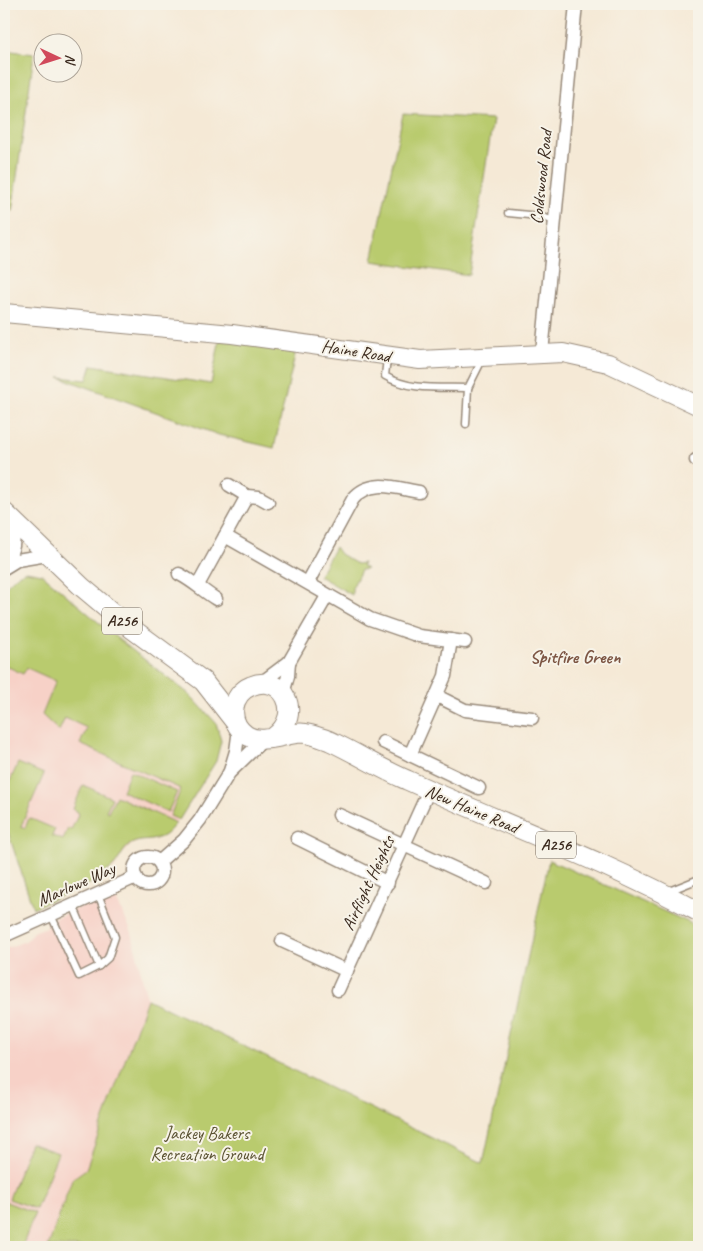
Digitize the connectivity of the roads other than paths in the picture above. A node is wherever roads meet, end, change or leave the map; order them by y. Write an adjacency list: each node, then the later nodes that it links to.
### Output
1 (576, 4): 3 (street, Coldswood Road)
2 (508, 214): 3 (lane)
3 (555, 221): 5 (street, Coldswood Road)
4 (4, 313): 6 (street, Haine Road)
5 (542, 353): 7 (street, Haine Road); 9 (street, Haine Road)
6 (387, 356): 7 (street, Haine Road); 8 (lane)
7 (483, 358): 8 (lane)
8 (468, 388): 10 (lane)
9 (699, 406)
10 (466, 424)
11 (229, 486): 13 (street)
12 (419, 492): 20 (street)
13 (247, 496): 14 (street); 16 (street)
14 (268, 502)
15 (9, 518): 17 (main road, New Haine Road / A256); 18 (street)
16 (225, 536): 20 (street); 21 (street)
17 (47, 555): 18 (street); 27 (main road, New Haine Road / A256)
18 (6, 566)
19 (180, 574): 21 (street)
20 (308, 582): 22 (street)
21 (198, 585): 23 (street)
22 (327, 596): 24 (street); 26 (street)
23 (216, 599)
24 (451, 640): 25 (street); 29 (street)
25 (466, 642)
26 (289, 662): 28 (street); 30 (street)
27 (203, 681): 28 (main road, New Haine Road / A256); 32 (main road, New Haine Road / A256)
28 (255, 685): 30 (main road, New Haine Road); 32 (main road)
29 (437, 696): 31 (street); 36 (street)
30 (286, 699): 33 (main road); 34 (main road, New Haine Road / A256)
31 (532, 718)
32 (237, 726): 33 (main road, New Haine Road); 37 (street)
33 (269, 738): 34 (main road, New Haine Road / A256); 37 (street)
34 (328, 740): 39 (main road, New Haine Road / A256)
35 (382, 742): 36 (street)
36 (410, 755): 38 (street)
37 (229, 774): 43 (street)
38 (479, 788)
39 (429, 790): 42 (street, Airflight Heights); 48 (main road, New Haine Road / A256)
40 (339, 815): 42 (street)
41 (296, 838): 46 (street)
42 (405, 846): 46 (street, Airflight Heights); 47 (street)
43 (159, 862): 44 (street, Marlowe Way); 44 (street, Marlowe Way)
44 (136, 877): 49 (street, Marlowe Way)
45 (699, 879): 48 (lane)
46 (388, 882): 56 (street, Airflight Heights)
47 (486, 883)
48 (663, 892): 51 (main road, New Haine Road / A256)
49 (98, 894): 50 (street, Marlowe Way); 55 (lane)
50 (73, 905): 52 (street, Marlowe Way); 55 (lane)
51 (699, 912)
52 (51, 914): 53 (street, Marlowe Way); 55 (lane)
53 (4, 936)
54 (282, 942): 56 (street)
55 (99, 966)
56 (346, 971): 57 (street, Airflight Heights)
57 (338, 990)

